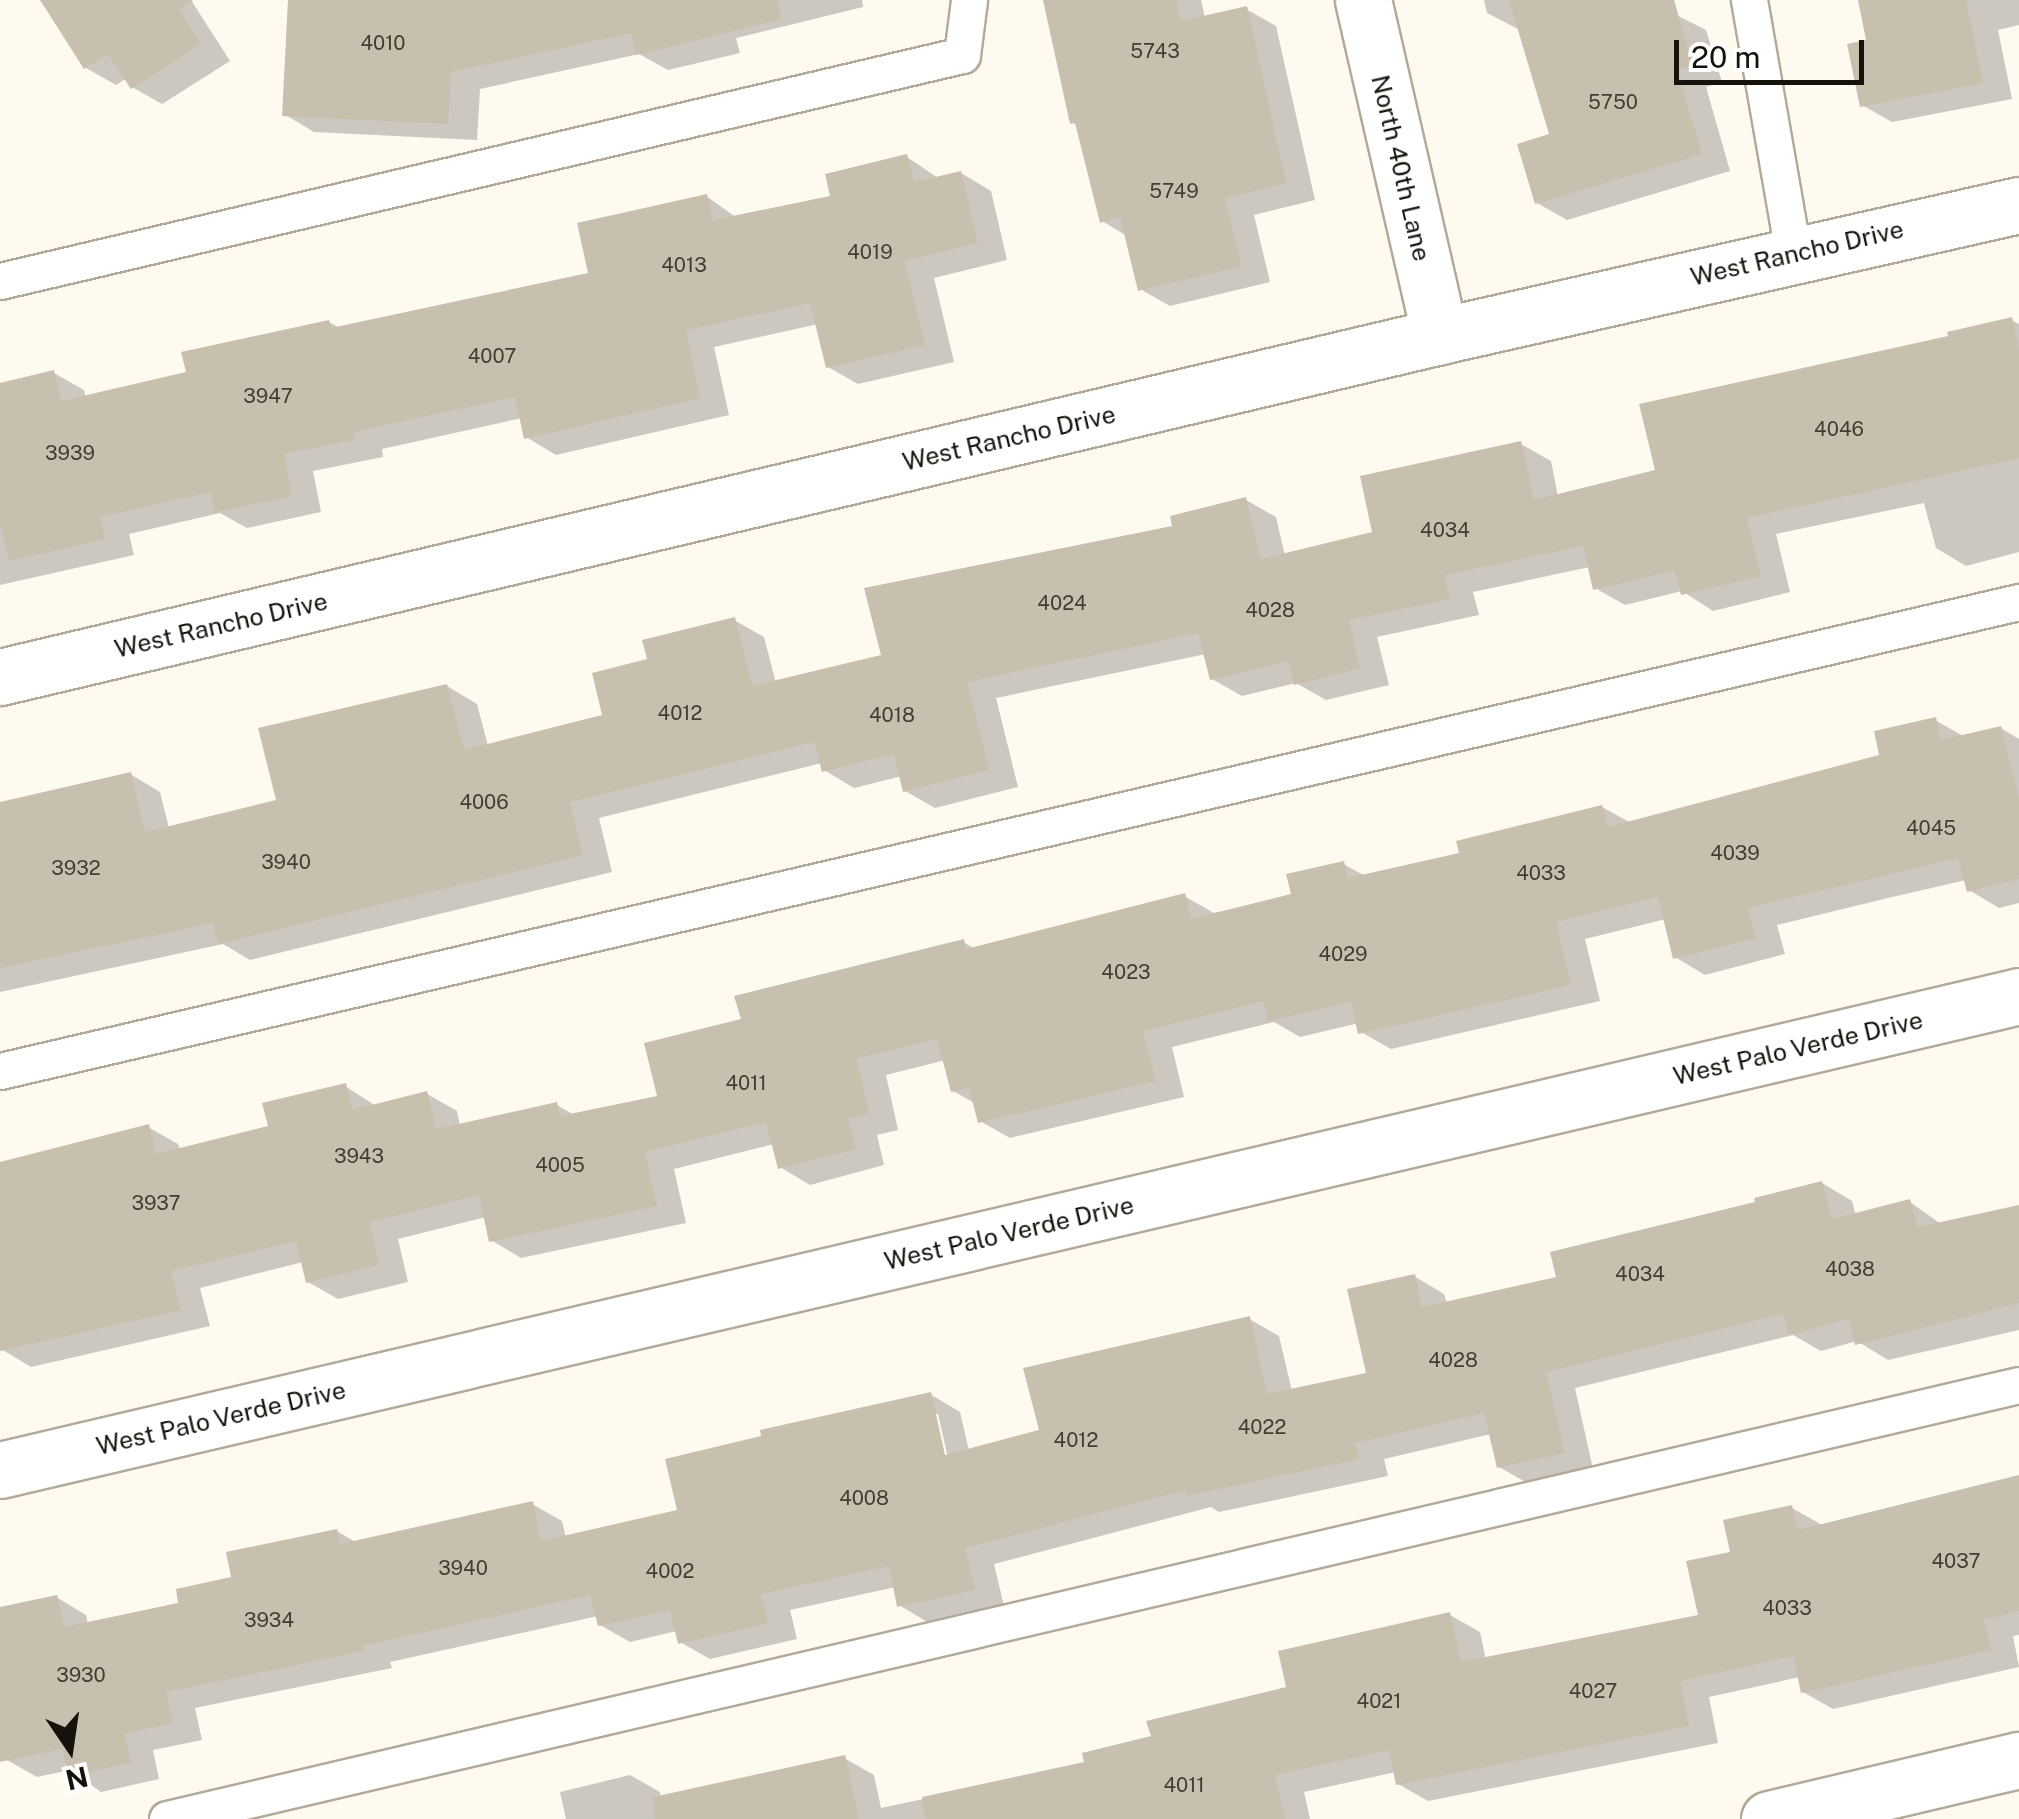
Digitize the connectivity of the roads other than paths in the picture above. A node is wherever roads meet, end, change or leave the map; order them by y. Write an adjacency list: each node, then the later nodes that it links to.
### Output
1 (969, 0): 6 (lane)
2 (1363, 0): 7 (street, North 40th Lane)
3 (1749, 0): 5 (lane)
4 (2019, 204): 5 (street, West Rancho Drive)
5 (1793, 253): 7 (street, West Rancho Drive)
6 (0, 280)
7 (1440, 336): 9 (street, West Rancho Drive)
8 (2019, 602): 11 (lane)
9 (0, 677)
10 (2019, 996): 13 (street, West Palo Verde Drive)
11 (0, 1072)
12 (2019, 1385): 15 (lane)
13 (0, 1470)
14 (2019, 1760): 16 (street)
15 (167, 1819)
16 (1768, 1819)

